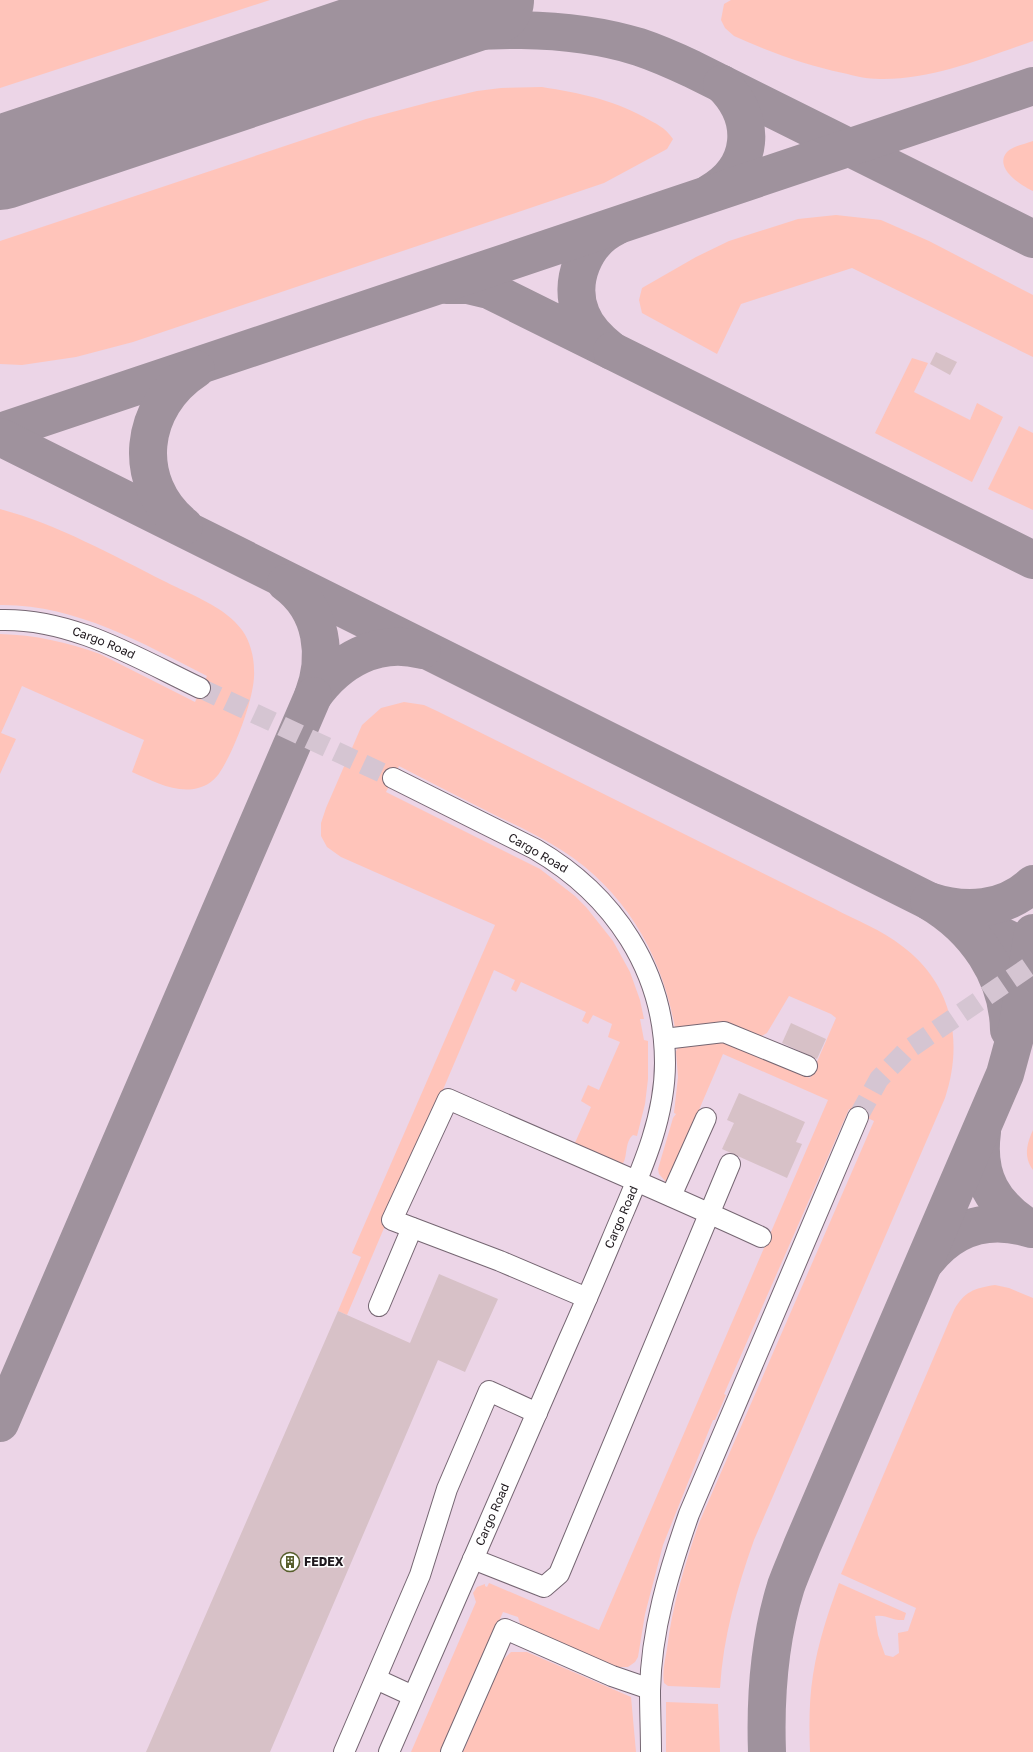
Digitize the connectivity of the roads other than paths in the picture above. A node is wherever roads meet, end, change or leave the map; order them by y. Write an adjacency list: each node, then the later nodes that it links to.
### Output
1 (0, 620): 2 (street, Cargo Road)
2 (200, 688)
3 (393, 778): 4 (street, Cargo Road)
4 (664, 1039): 5 (street); 9 (street, Cargo Road)
5 (807, 1066)
6 (858, 1116): 19 (street)
7 (706, 1118): 10 (street)
8 (730, 1164): 11 (street)
9 (637, 1180): 10 (street); 12 (street); 14 (street, Cargo Road)
10 (671, 1196): 11 (street)
11 (709, 1213): 13 (street); 17 (street)
12 (412, 1228): 14 (street); 15 (street)
13 (761, 1237)
14 (587, 1298): 16 (street, Cargo Road)
15 (379, 1306)
16 (536, 1413): 17 (street, Cargo Road); 18 (street)
17 (473, 1558): 20 (street, Cargo Road)
18 (376, 1679): 20 (street); 21 (street)
19 (650, 1689): 23 (street); 24 (street)
20 (413, 1696): 22 (street, Cargo Road)
21 (344, 1752)
22 (389, 1752)
23 (451, 1752)
24 (651, 1752)

